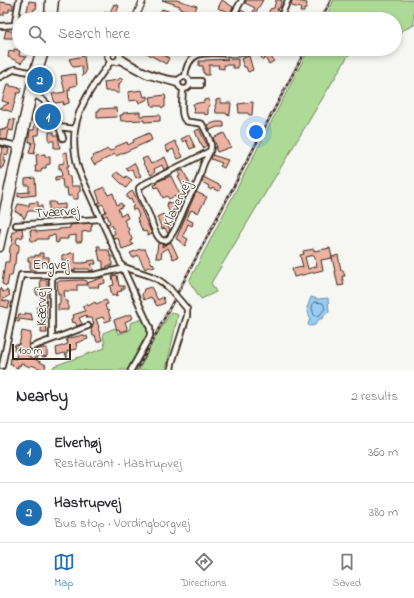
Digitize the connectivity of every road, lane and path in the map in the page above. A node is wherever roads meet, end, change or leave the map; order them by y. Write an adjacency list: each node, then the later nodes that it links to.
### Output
1 (19, 0): 7 (street)
2 (49, 0): 8 (main road)
3 (55, 0): 9 (main road)
4 (143, 0): 10 (street)
5 (242, 0): 11 (street)
6 (288, 0): 12 (street)
7 (17, 12)
8 (49, 12)
9 (54, 12)
10 (139, 12)
11 (235, 12)
12 (283, 12)
13 (0, 26): 14 (street)
14 (12, 26)
15 (38, 56): 22 (main road)
16 (43, 56): 29 (main road)
17 (108, 56): 21 (street)
18 (120, 56): 20 (street)
19 (197, 56): 24 (street)
20 (119, 59): 21 (street); 25 (street)
21 (111, 61): 31 (street)
22 (33, 73): 23 (street); 34 (main road)
23 (0, 77)
24 (184, 77): 25 (street); 26 (street)
25 (179, 82): 28 (street)
26 (190, 83): 27 (street); 28 (street)
27 (201, 83)
28 (183, 89): 35 (street)
29 (33, 95): 30 (street); 39 (main road)
30 (59, 127): 31 (street); 32 (street)
31 (75, 129): 36 (street)
32 (64, 138)
33 (0, 142): 34 (street)
34 (17, 146): 37 (main road)
35 (210, 151): 35 (street, Klavervej)
36 (100, 219): 38 (street, Tværvej); 40 (street)
37 (0, 225)
38 (16, 225)
39 (0, 248)
40 (124, 267): 41 (street, Engvej); 46 (street); 47 (street, bridge)
41 (52, 275): 43 (street, Kærvej); 45 (street, Engvej)
42 (88, 326): 43 (street)
43 (52, 340): 44 (street)
44 (32, 347)
45 (2, 366)
46 (131, 370)
47 (171, 370)

